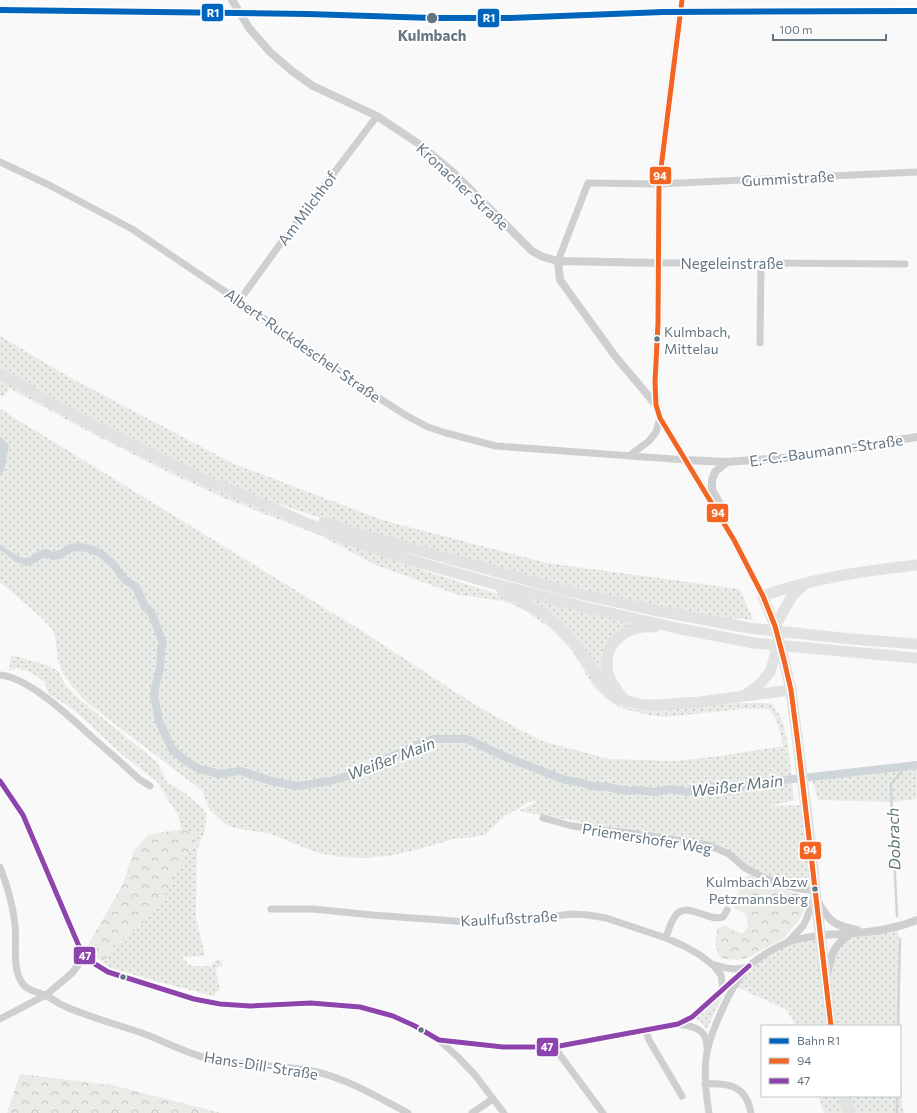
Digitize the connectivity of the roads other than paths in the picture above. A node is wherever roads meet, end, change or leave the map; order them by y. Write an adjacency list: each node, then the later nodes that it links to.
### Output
1 (232, 0): 3 (street, Kronacher Straße)
2 (679, 23): 6 (street)
3 (377, 116): 7 (street, Kronacher Straße); 11 (street, Am Milchhof)
4 (0, 162): 11 (street, Albert-Ruckdeschel-Straße)
5 (917, 172): 6 (street, Gummistraße)
6 (659, 184): 7 (street, Gummistraße); 8 (street)
7 (558, 261): 8 (street, Negeleinstraße); 14 (street)
8 (659, 263): 9 (street, Negeleinstraße); 14 (street)
9 (761, 263): 10 (street, Negeleinstraße); 12 (street)
10 (905, 264)
11 (239, 301): 17 (street, Albert-Ruckdeschel-Straße)
12 (760, 343)
13 (0, 374): 20 (main road)
14 (656, 405): 15 (street)
15 (660, 418): 17 (street); 18 (street)
16 (917, 438): 19 (street, E.-C.-Baumann-Straße)
17 (630, 455): 18 (street, Albert-Ruckdeschel-Straße)
18 (686, 460): 19 (street, E.-C.-Baumann-Straße); 21 (street)
19 (727, 462): 21 (street)
20 (264, 504): 23 (main road); 29 (main road)
21 (726, 526): 25 (street)
22 (917, 565): 24 (main road)
23 (484, 581): 27 (main road); 34 (main road)
24 (806, 584): 25 (main road); 26 (main road)
25 (763, 596): 26 (main road)
26 (775, 626): 28 (main road)
27 (681, 629): 30 (main road); 34 (main road)
28 (779, 642): 32 (main road); 33 (main road)
29 (917, 644)
30 (917, 658)
31 (0, 675): 36 (street)
32 (791, 690): 33 (main road); 39 (main road)
33 (744, 695): 34 (main road)
34 (624, 700)
35 (0, 781): 48 (street)
36 (150, 786)
37 (543, 818): 39 (street, Priemershofer Weg)
38 (0, 867): 54 (street, Hans-Dill-Straße)
39 (815, 894): 43 (street); 45 (main road); 47 (street)
40 (271, 909): 46 (street, Kaulfußstraße)
41 (727, 910): 46 (street)
42 (917, 920): 43 (street)
43 (863, 932): 44 (street)
44 (851, 934): 45 (street); 51 (street)
45 (821, 935): 47 (street); 51 (main road)
46 (666, 938): 49 (street, Kaulfußstraße)
47 (788, 942): 50 (street)
48 (85, 956): 54 (street); 59 (street)
49 (712, 964): 50 (street, Kaulfußstraße); 52 (street, Kaulfußstraße)
50 (749, 966): 52 (street); 53 (street)
51 (826, 977): 57 (main road)
52 (723, 989): 53 (street); 56 (street)
53 (732, 991): 61 (street)
54 (46, 995): 55 (street); 66 (street, Hans-Dill-Straße)
55 (0, 1019)
56 (678, 1024): 58 (street); 61 (street)
57 (831, 1025)
58 (646, 1031): 60 (street); 63 (street)
59 (439, 1040): 60 (street); 65 (street)
60 (554, 1047): 69 (street)
61 (707, 1049): 62 (street)
62 (705, 1084): 70 (street); 71 (street)
63 (682, 1096)
64 (844, 1097): 72 (main road)
65 (493, 1099): 67 (street); 68 (street)
66 (408, 1113)
67 (472, 1113)
68 (504, 1113)
69 (603, 1113)
70 (710, 1113)
71 (751, 1113)
72 (849, 1113)

